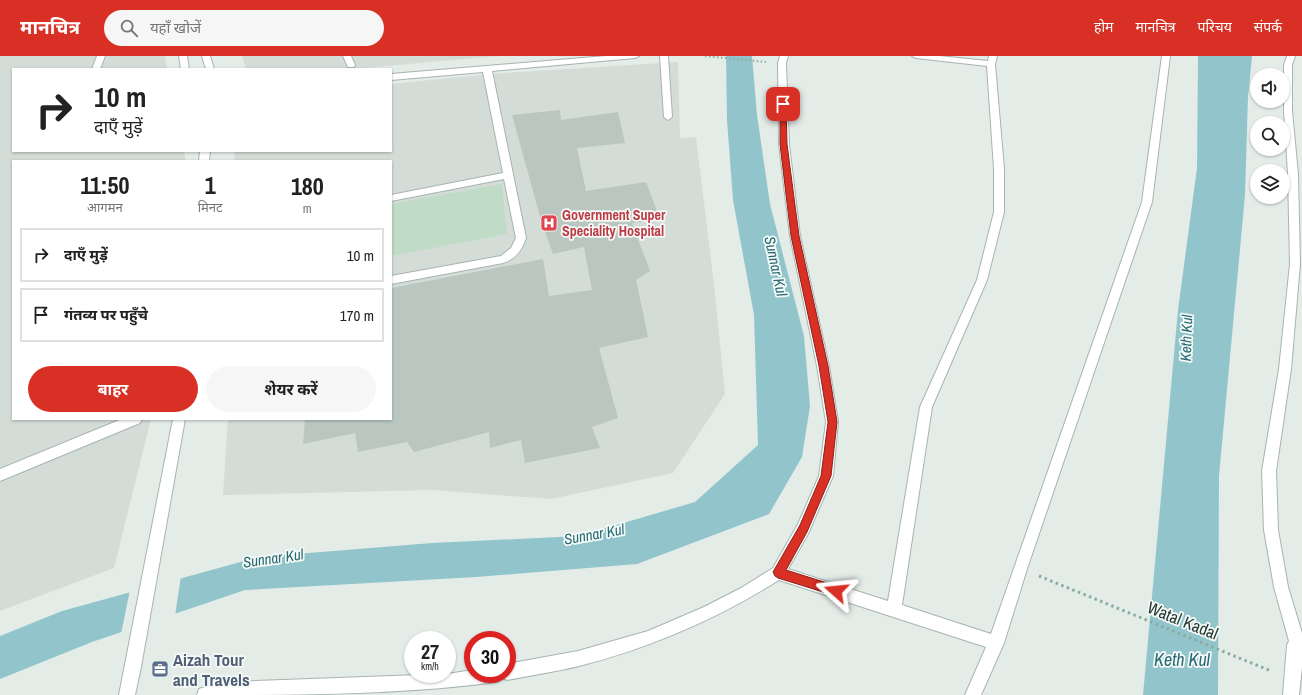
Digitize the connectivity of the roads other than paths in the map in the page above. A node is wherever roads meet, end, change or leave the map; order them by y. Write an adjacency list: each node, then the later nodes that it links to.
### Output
1 (101, 56): 16 (street)
2 (183, 56): 17 (street)
3 (206, 56): 18 (street)
4 (347, 56): 14 (street)
5 (524, 56): 15 (street)
6 (635, 56): 12 (street)
7 (664, 56): 21 (street)
8 (784, 56): 28 (street)
9 (916, 56): 13 (street)
10 (1166, 56): 31 (street)
11 (1291, 56): 30 (street)
12 (543, 60): 15 (street)
13 (992, 60): 29 (street)
14 (351, 65)
15 (521, 66): 19 (street)
16 (96, 68)
17 (185, 68)
18 (210, 68)
19 (487, 68): 20 (street); 22 (street)
20 (392, 77)
21 (668, 117)
22 (509, 175): 23 (street); 24 (street)
23 (392, 198)
24 (392, 280)
25 (134, 420): 27 (street)
26 (179, 420): 36 (street)
27 (0, 475)
28 (778, 572): 29 (street); 33 (street)
29 (894, 609): 31 (street)
30 (1299, 638): 32 (street); 35 (street)
31 (996, 643): 38 (street)
32 (1302, 659)
33 (516, 670)
34 (464, 677): 37 (street)
35 (1292, 688)
36 (127, 695)
37 (205, 695)
38 (973, 695)

